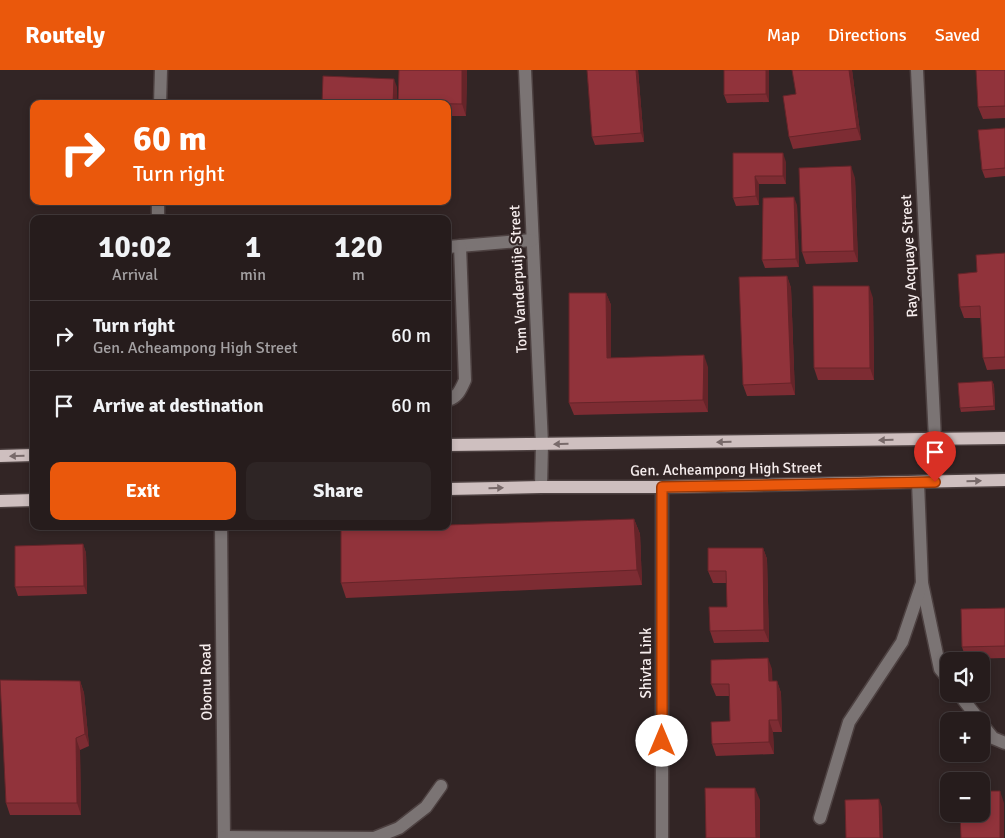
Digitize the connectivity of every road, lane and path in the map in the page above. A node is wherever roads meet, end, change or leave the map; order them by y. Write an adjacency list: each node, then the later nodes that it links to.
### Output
1 (161, 70): 4 (street)
2 (524, 70): 5 (street, Tom Vanderpuije Street)
3 (917, 70): 9 (street, Ray Acquaye Street)
4 (160, 100)
5 (532, 240): 6 (street); 10 (street, Tom Vanderpuije Street)
6 (454, 246): 7 (street)
7 (451, 399)
8 (1005, 438): 9 (main road, Gen. Acheampong High Street)
9 (935, 440): 10 (main road, Gen. Acheampong High Street, one-way to 10)
10 (542, 444): 11 (main road, Gen. Acheampong High Street); 16 (street, Tom Vanderpuije Street)
11 (451, 445)
12 (0, 456): 13 (main road, one-way to 12)
13 (30, 456)
14 (1005, 480): 15 (main road, Gen. Acheampong High Street, one-way to 14)
15 (918, 482): 17 (main road, Gen. Acheampong High Street); 22 (street)
16 (541, 487): 17 (main road, Gen. Acheampong High Street); 18 (main road, Gen. Acheampong High Street, one-way to 16)
17 (662, 487): 31 (street, Shivta Link)
18 (451, 489)
19 (0, 500): 20 (main road)
20 (30, 500)
21 (221, 530): 30 (street, Obonu Road)
22 (922, 583): 23 (street); 29 (street)
23 (940, 669)
24 (965, 702): 25 (street)
25 (973, 712)
26 (990, 735): 27 (street)
27 (1005, 743)
28 (441, 786): 30 (street)
29 (820, 818)
30 (224, 837)
31 (662, 838)

